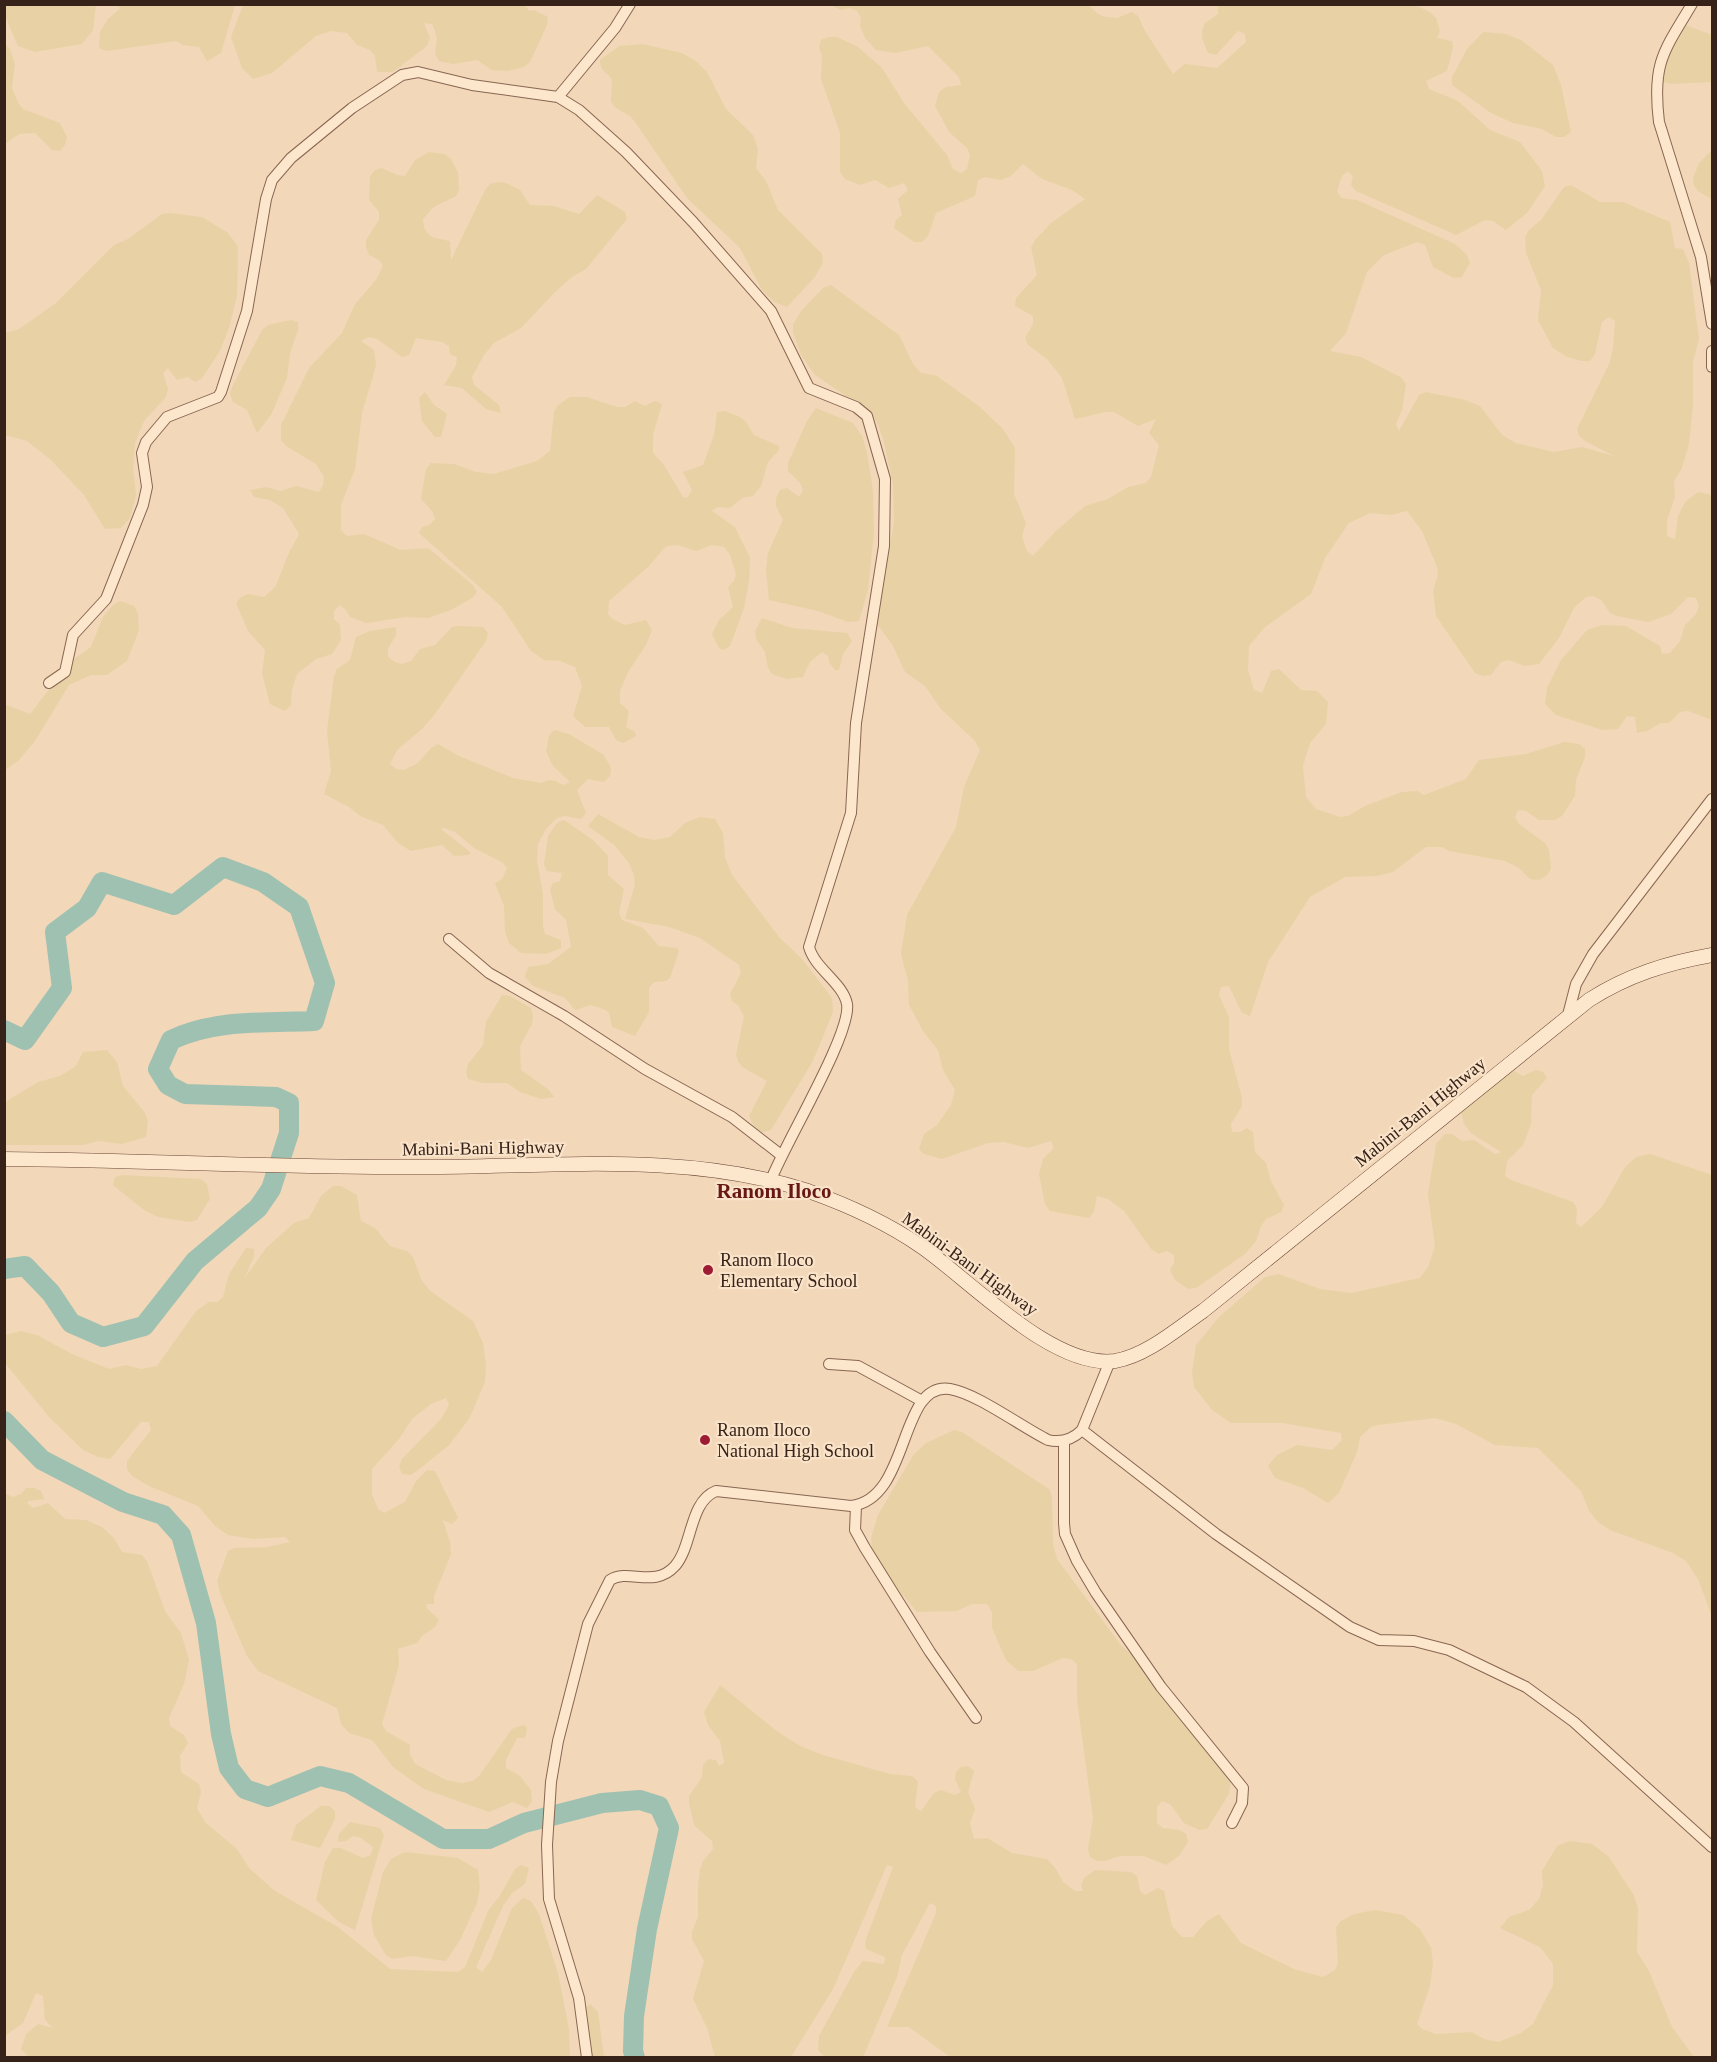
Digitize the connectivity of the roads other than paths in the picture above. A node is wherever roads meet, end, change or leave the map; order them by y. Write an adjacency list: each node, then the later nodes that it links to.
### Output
1 (630, 4): 3 (street)
2 (1692, 4): 4 (street)
3 (558, 97): 7 (street); 12 (street)
4 (1713, 324)
5 (1713, 351): 6 (street)
6 (1713, 368)
7 (48, 682)
8 (1713, 799): 11 (street)
9 (450, 939): 12 (street)
10 (1713, 956): 11 (main road, Mabini-Bani Highway)
11 (1568, 1015): 15 (main road, Mabini-Bani Highway)
12 (781, 1155): 14 (street)
13 (4, 1159): 14 (main road, Mabini-Bani Highway)
14 (771, 1180): 15 (main road, Mabini-Bani Highway)
15 (1110, 1361): 18 (street)
16 (830, 1364): 17 (street)
17 (922, 1401): 19 (street); 20 (street)
18 (1082, 1430): 19 (street); 23 (street)
19 (1064, 1441): 22 (street)
20 (856, 1506): 21 (street); 24 (street)
21 (976, 1718)
22 (1232, 1823)
23 (1713, 1847)
24 (587, 2058)

